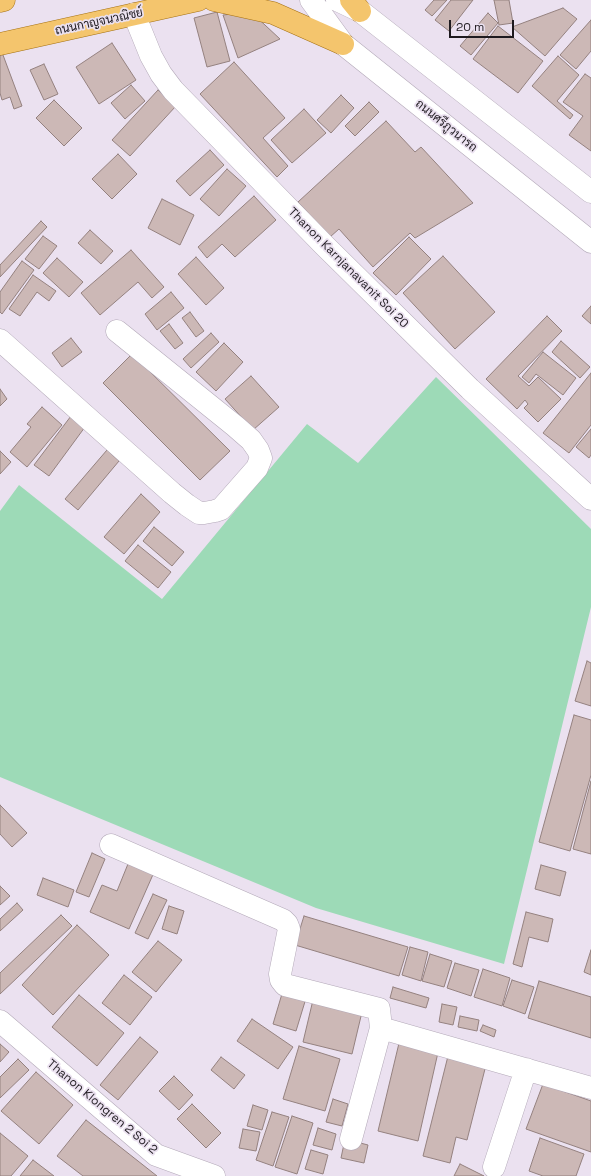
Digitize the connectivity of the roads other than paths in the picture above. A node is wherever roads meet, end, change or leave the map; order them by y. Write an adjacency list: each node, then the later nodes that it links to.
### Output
1 (4, 0): 6 (main road)
2 (198, 0): 8 (main road, ถนนกาญจนวณิชย์)
3 (214, 0): 10 (main road)
4 (311, 0): 10 (street, ถนนศรีภูวนารถ)
5 (337, 0): 7 (street)
6 (0, 1)
7 (355, 6): 11 (street)
8 (134, 14): 9 (main road, ถนนกาญจนวณิชย์); 16 (street, Thanon Karnjanavanit Soi 20)
9 (0, 44)
10 (342, 44): 12 (street, ถนนศรีภูวนารถ)
11 (591, 192)
12 (591, 242)
13 (117, 331): 15 (street)
14 (0, 340): 15 (street)
15 (8, 358)
16 (591, 499)
17 (111, 844): 19 (street)
18 (0, 1021): 24 (street, Thanon Klongren 2 Soi 2)
19 (381, 1028): 20 (street); 22 (street)
20 (526, 1069): 21 (street); 23 (street)
21 (591, 1088)
22 (351, 1139)
23 (494, 1168)
24 (214, 1176)

